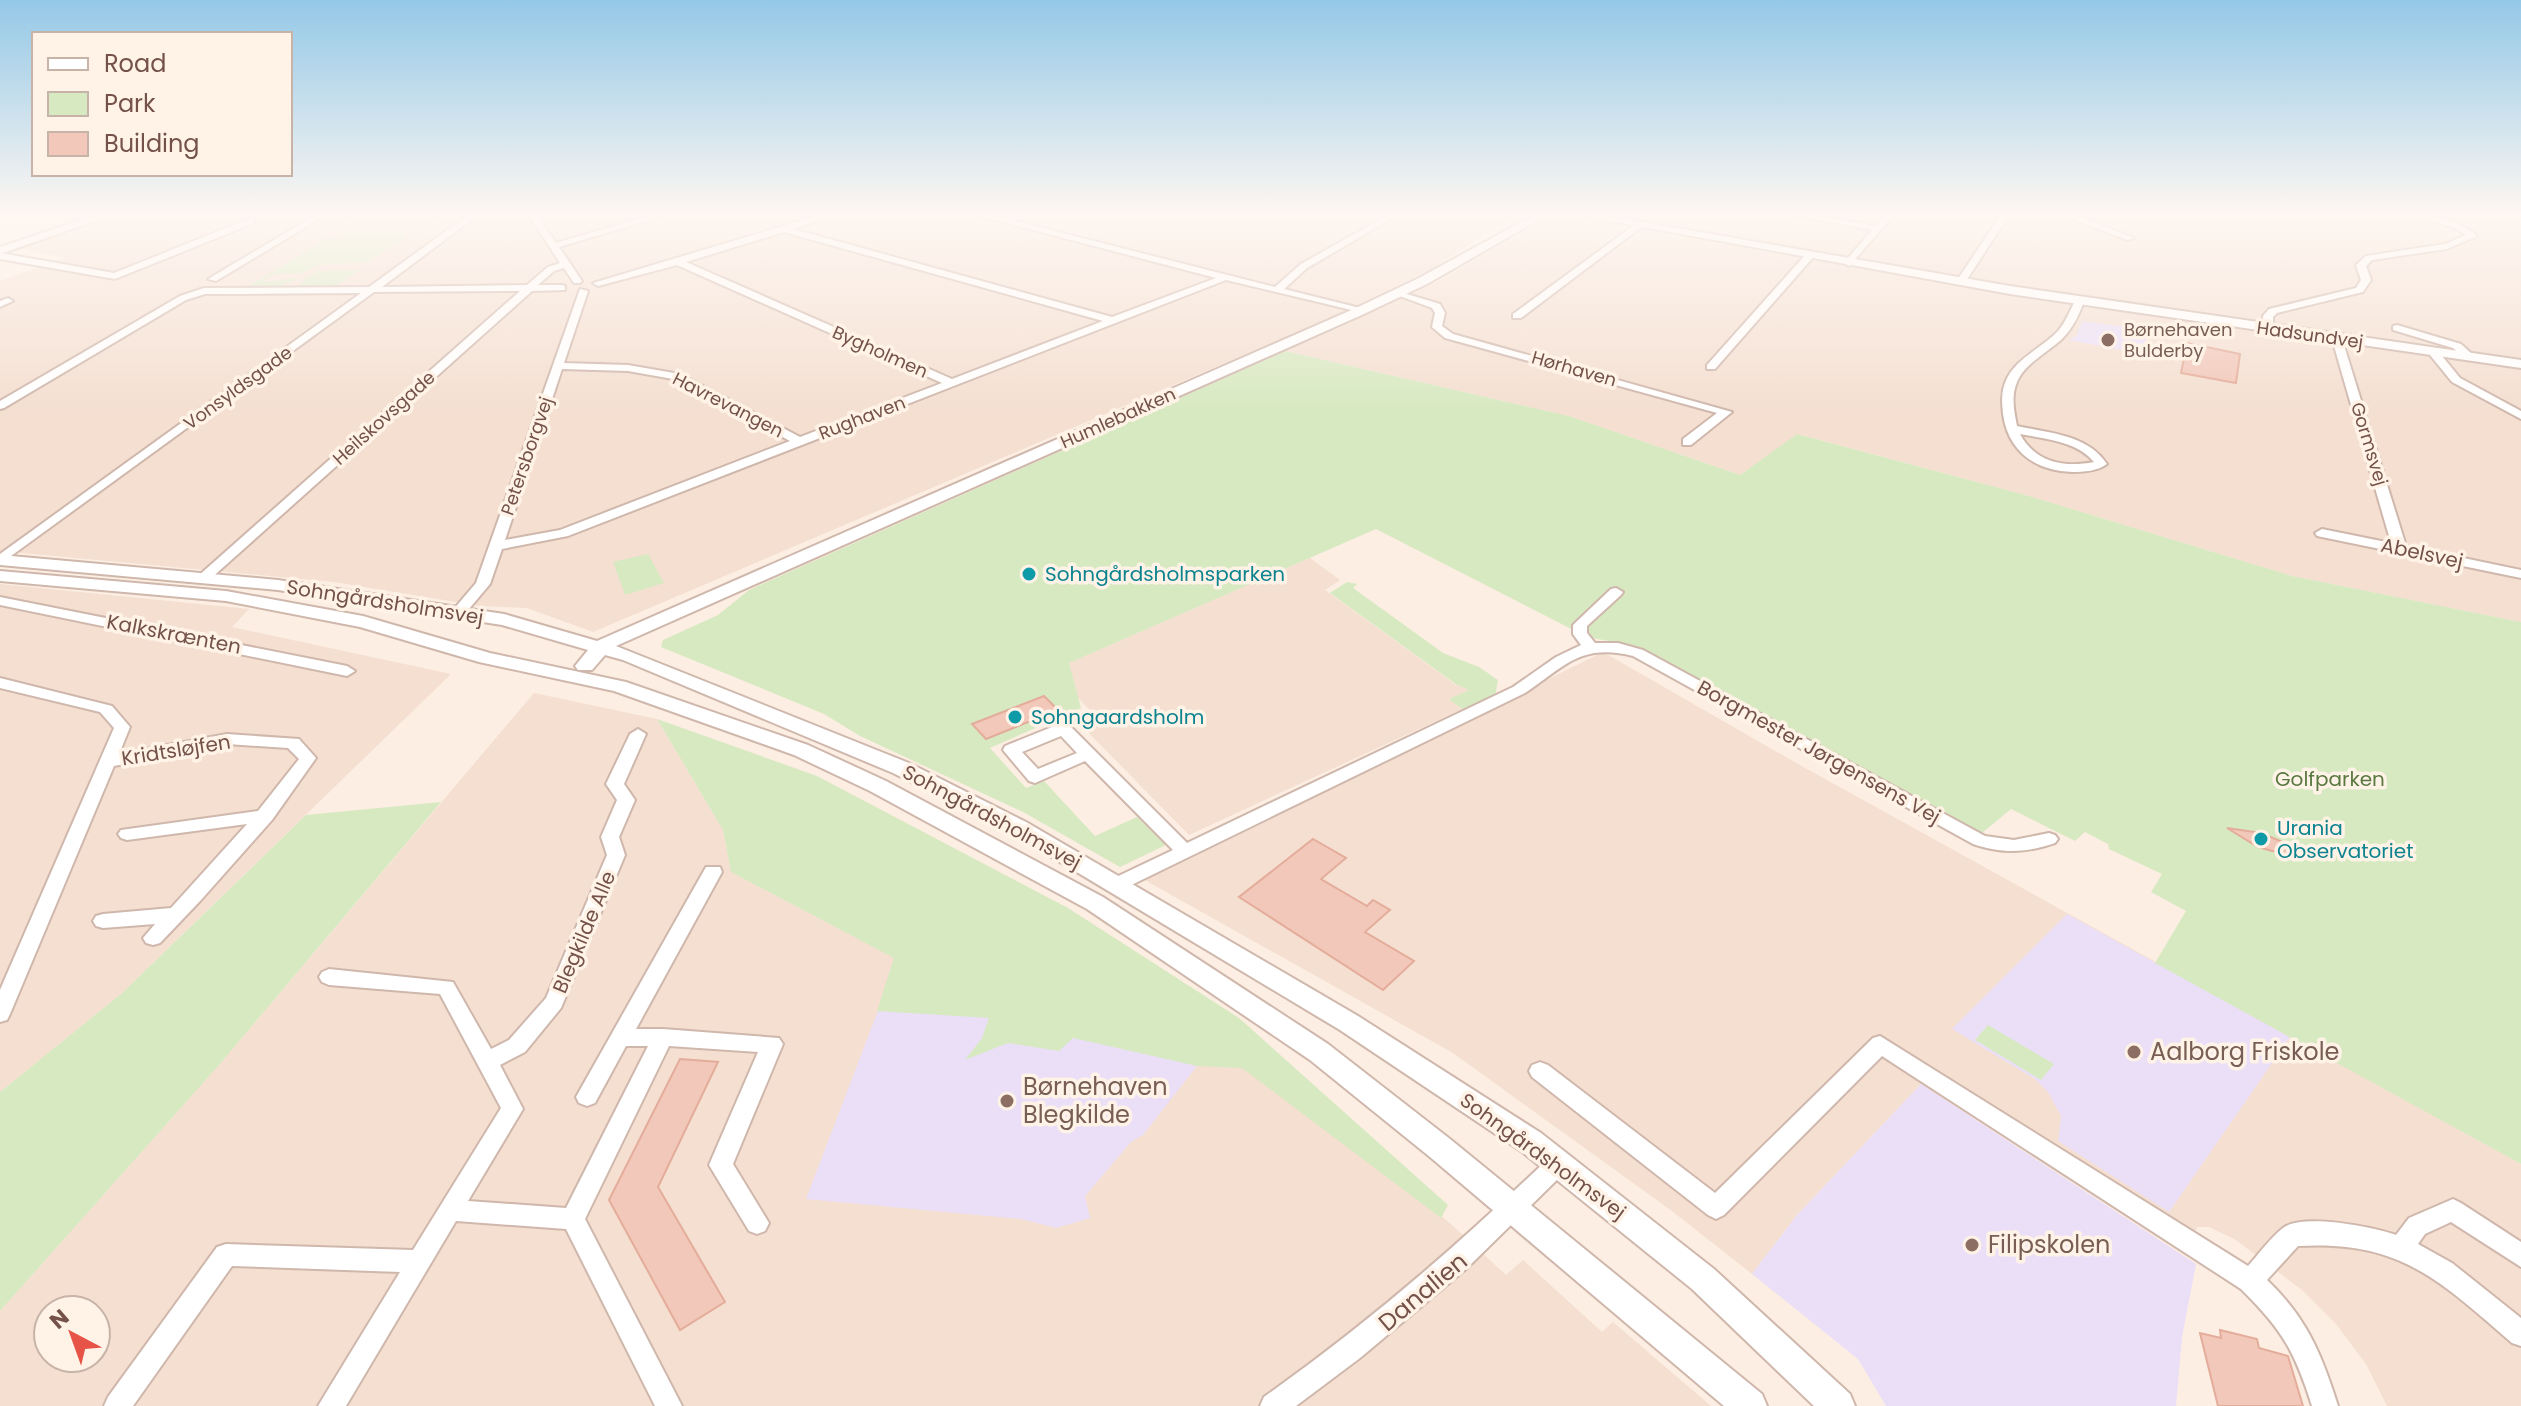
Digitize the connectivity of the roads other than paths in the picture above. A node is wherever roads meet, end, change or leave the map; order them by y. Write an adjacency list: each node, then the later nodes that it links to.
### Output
1 (385, 281): 19 (street, Vonsyldsgade)
2 (538, 281): 18 (street, Heilskovsgade)
3 (577, 281): 16 (street)
4 (607, 281): 16 (street)
5 (719, 281): 33 (street, Bygholmen)
6 (969, 281): 24 (street)
7 (1217, 281): 24 (street, Rughaven)
8 (1240, 281): 17 (street)
9 (1288, 281): 17 (street)
10 (1423, 281): 20 (street, Humlebakken)
11 (1565, 281): 23 (street)
12 (1785, 281): 32 (street)
13 (1953, 281): 15 (street, Hadsundvej)
14 (2366, 281): 26 (street)
15 (1961, 282): 21 (street, Hadsundvej)
16 (580, 286): 18 (street); 31 (street, Petersborgvej)
17 (1277, 290): 22 (street)
18 (526, 291): 19 (street); 45 (street, Heilskovsgade)
19 (369, 292): 34 (street); 42 (street, Vonsyldsgade)
20 (1400, 293): 22 (street, Humlebakken); 38 (street, Hørhaven)
21 (2079, 301): 26 (street, Hadsundvej); 36 (street)
22 (1360, 311): 50 (street, Humlebakken)
23 (1517, 316)
24 (1114, 321): 33 (street, Rughaven)
25 (2397, 328): 29 (street)
26 (2268, 329): 27 (street, Hadsundvej)
27 (2337, 339): 28 (street, Hadsundvej); 41 (street, Gormsvej)
28 (2434, 353): 29 (street, Hadsundvej); 35 (street)
29 (2470, 357): 30 (street, Hadsundvej)
30 (2521, 364)
31 (559, 366): 37 (street, Havrevangen); 40 (street, Petersborgvej)
32 (1711, 367)
33 (952, 383): 37 (street, Rughaven)
34 (0, 406)
35 (2517, 412)
36 (2011, 428): 36 (street)
37 (800, 442): 40 (street, Rughaven)
38 (1687, 442)
39 (2322, 533): 41 (street, Abelsvej)
40 (495, 546): 48 (street, Petersborgvej)
41 (2400, 549): 43 (street, Abelsvej)
42 (0, 560): 45 (street, Sohngårdsholmsvej)
43 (2521, 574)
44 (0, 576): 52 (street, Sohngårdsholmsvej)
45 (204, 577): 48 (street, Sohngårdsholmsvej)
46 (1616, 592): 49 (street)
47 (0, 601): 51 (street, Kalkskrænten)
48 (458, 613): 50 (street, Sohngårdsholmsvej)
49 (1590, 646): 59 (street, Borgmester Jørgensens Vej); 60 (street)
50 (610, 649): 52 (street, Humlebakken); 62 (street, Sohngårdsholmsvej)
51 (347, 671)
52 (590, 673): 74 (street, Sohngårdsholmsvej)
53 (0, 683): 56 (street, Kridtsløjfen)
54 (638, 734): 70 (street, Blegkilde Alle)
55 (1088, 754): 60 (street)
56 (110, 761): 57 (street, Kridtsløjfen); 67 (street, Kridtsløjfen)
57 (266, 816): 58 (street); 63 (street, Kridtsløjfen)
58 (127, 834)
59 (2049, 839)
60 (1184, 851): 62 (street)
61 (713, 872): 69 (street)
62 (1119, 884): 73 (street, Sohngårdsholmsvej)
63 (176, 915): 64 (street); 65 (street, Kridtsløjfen)
64 (103, 921)
65 (153, 938)
66 (329, 977): 70 (street)
67 (0, 1014)
68 (663, 1037): 69 (street); 76 (street); 77 (street)
69 (620, 1038): 72 (street)
70 (486, 1062): 75 (street)
71 (1540, 1071): 81 (street)
72 (587, 1097)
73 (1560, 1162): 74 (street, Danalien); 88 (street, Sohngårdsholmsvej)
74 (1514, 1209): 86 (street, Danalien); 87 (street, Sohngårdsholmsvej)
75 (450, 1210): 76 (street); 80 (street)
76 (573, 1219): 85 (street)
77 (757, 1223)
78 (2402, 1246): 79 (street); 81 (street); 82 (street)
79 (2521, 1256)
80 (420, 1261): 83 (street); 84 (street)
81 (2250, 1281): 89 (street)
82 (2521, 1334)
83 (117, 1406)
84 (331, 1406)
85 (669, 1406)
86 (1273, 1406)
87 (1750, 1406)
88 (1838, 1406)
89 (2325, 1406)

